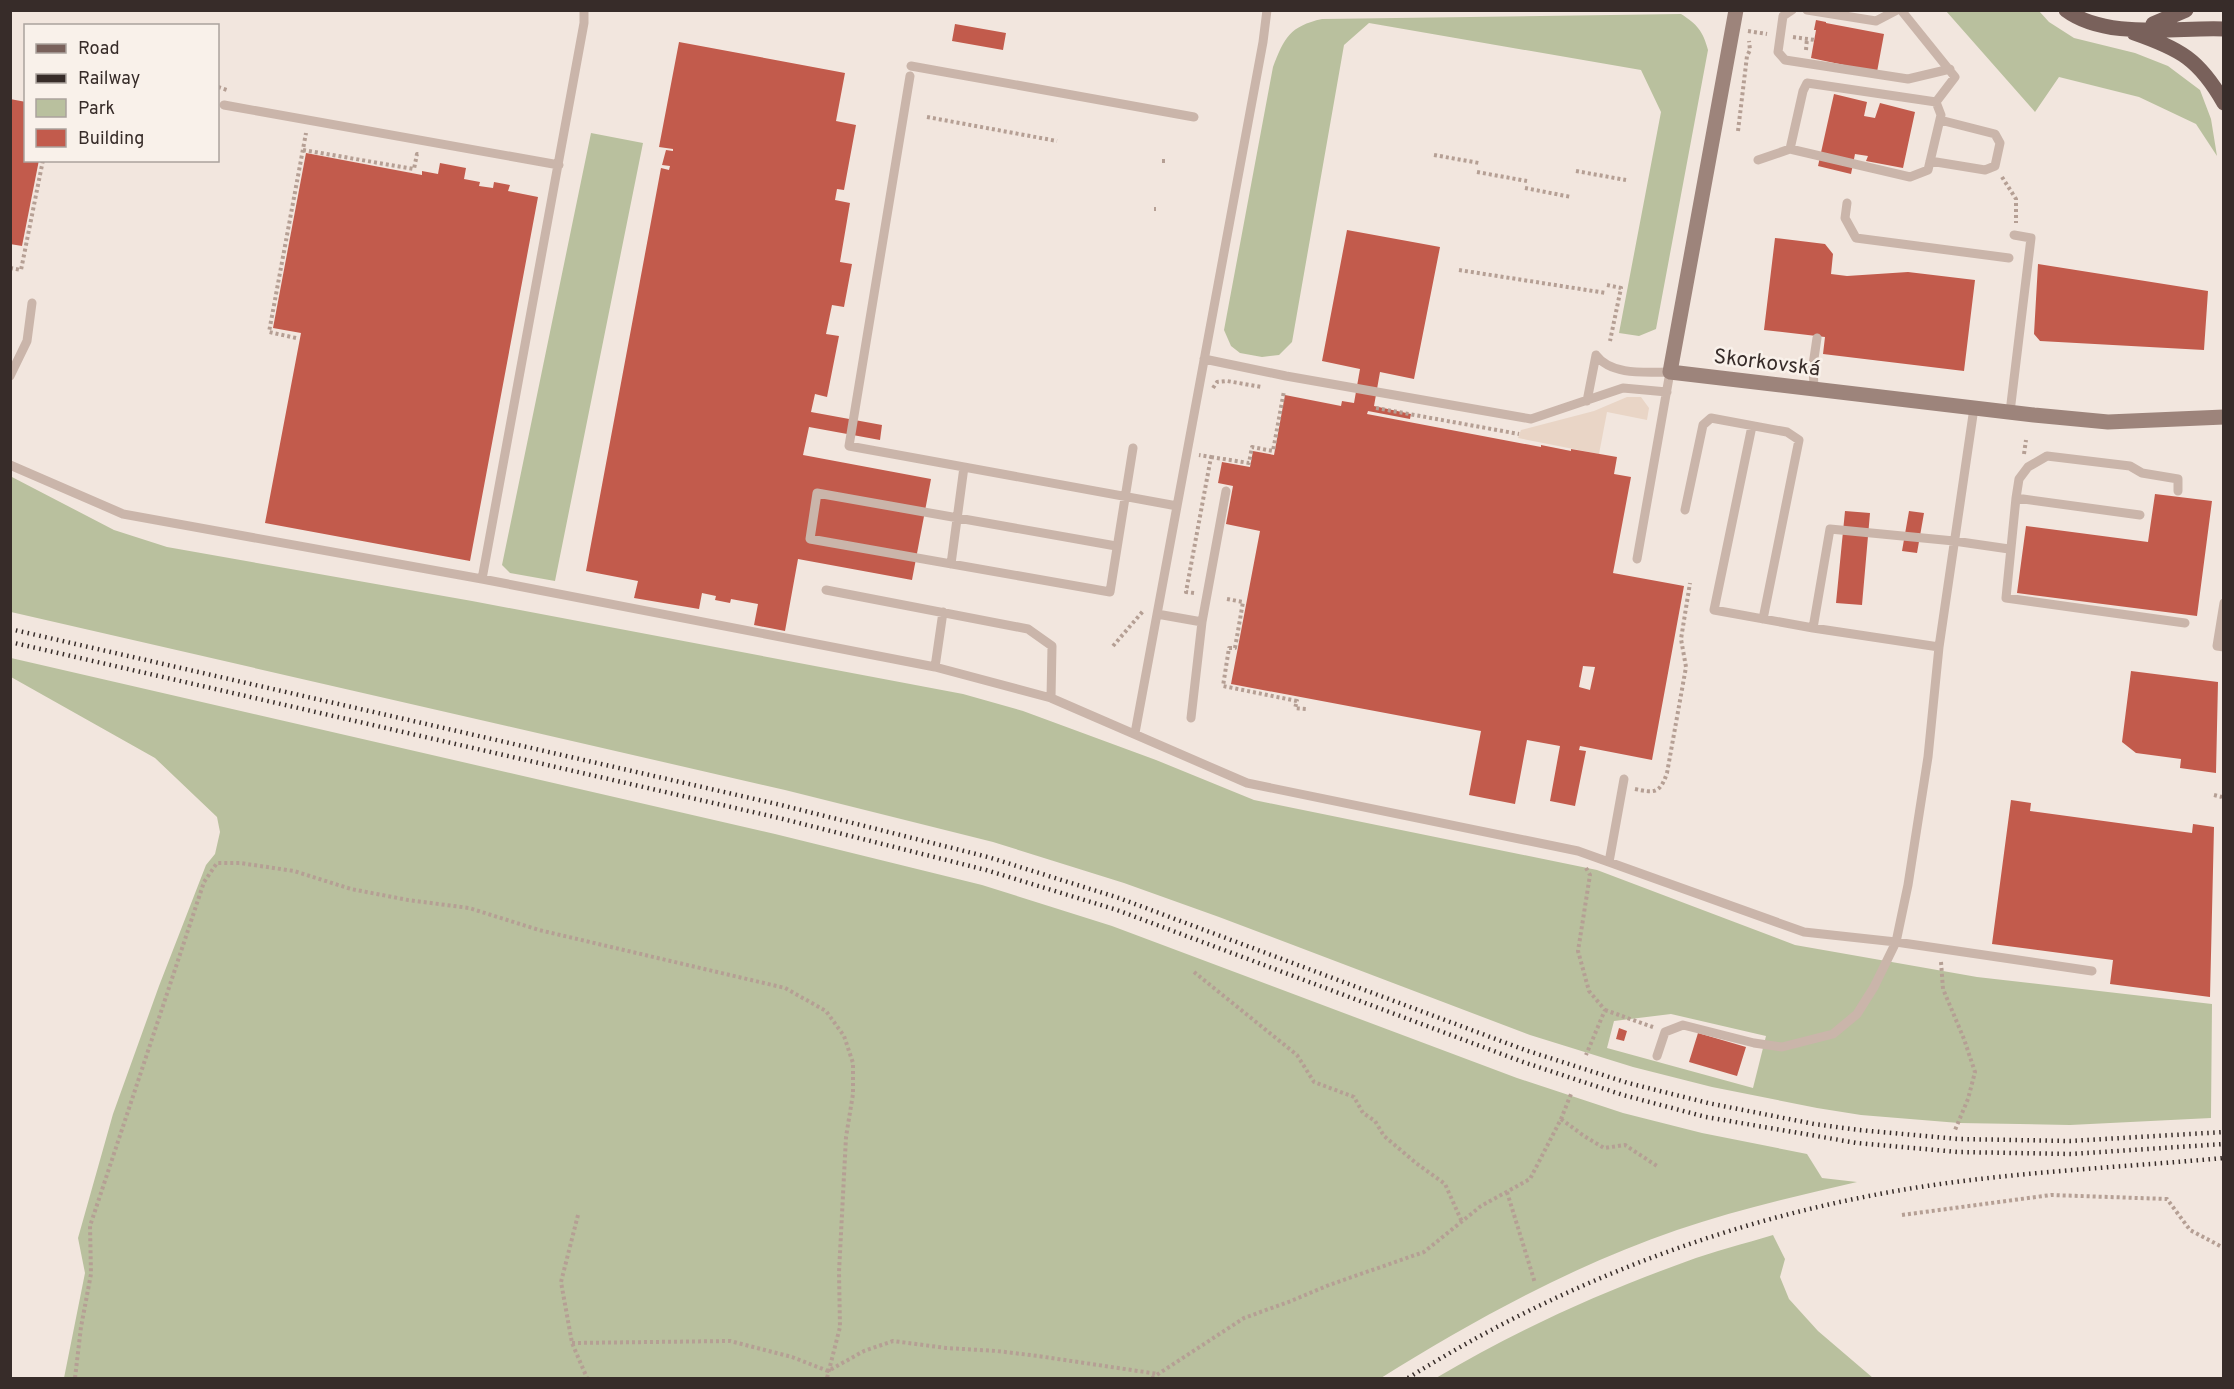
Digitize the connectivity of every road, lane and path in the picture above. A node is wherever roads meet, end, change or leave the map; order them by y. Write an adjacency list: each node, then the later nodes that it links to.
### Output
1 (584, 10): 35 (lane)
2 (1267, 10): 54 (lane)
3 (1736, 10): 55 (street)
4 (1792, 10): 16 (lane)
5 (1807, 10): 6 (lane)
6 (1899, 10): 16 (lane)
7 (2066, 10): 9 (main road)
8 (2186, 10): 10 (main road)
9 (2120, 28): 10 (main road); 19 (main road)
10 (2142, 28): 11 (main road)
11 (2223, 29)
12 (1775, 35): 25 (path)
13 (1784, 36): 14 (path)
14 (1815, 40)
15 (911, 66): 22 (lane)
16 (1950, 69): 18 (lane)
17 (910, 76): 73 (lane)
18 (1936, 102): 23 (lane); 27 (lane)
19 (2223, 103)
20 (224, 105): 35 (lane)
21 (927, 117): 26 (path)
22 (1194, 117)
23 (1940, 120): 32 (lane); 36 (lane)
24 (307, 129): 28 (path)
25 (1738, 132)
26 (1057, 141)
27 (1790, 149): 31 (lane); 32 (lane)
28 (303, 150): 30 (path); 51 (path)
29 (1434, 155): 34 (path)
30 (426, 156)
31 (1758, 160)
32 (1930, 161): 36 (lane)
33 (43, 162): 46 (path)
34 (1479, 163)
35 (559, 165): 87 (lane)
36 (1995, 166): 44 (path)
37 (1576, 171): 39 (path)
38 (1477, 172): 40 (path)
39 (1626, 180)
40 (1527, 181)
41 (1525, 188): 42 (path)
42 (1571, 197)
43 (1847, 203): 45 (lane)
44 (2015, 232): 65 (lane)
45 (2009, 258)
46 (10, 268)
47 (1459, 270): 49 (path)
48 (1607, 285): 53 (path)
49 (1606, 293)
50 (32, 303): 56 (lane)
51 (296, 338)
52 (1817, 338): 59 (lane)
53 (1610, 341)
54 (1204, 360): 62 (lane); 70 (lane)
55 (1670, 372): 59 (street, Skorkovská); 60 (lane); 62 (lane)
56 (10, 376)
57 (1213, 388): 58 (path)
58 (1272, 389)
59 (1814, 389): 64 (street, Skorkovská)
60 (1667, 392): 62 (lane); 85 (lane)
61 (1295, 393): 71 (path)
62 (1587, 401)
63 (1366, 406): 68 (path)
64 (1974, 408): 65 (street, Skorkovská); 82 (lane)
65 (2010, 412): 66 (street, Skorkovská)
66 (2223, 417)
67 (1752, 426): 79 (lane); 95 (lane); 95 (lane)
68 (1519, 434)
69 (1133, 448): 76 (lane)
70 (1187, 452): 71 (path); 78 (lane)
71 (1211, 457): 90 (path)
72 (10, 465): 87 (lane)
73 (964, 468): 76 (lane); 81 (lane)
74 (1226, 491): 96 (lane)
75 (2178, 491): 77 (lane)
76 (1124, 496): 78 (lane); 83 (lane)
77 (2016, 498): 80 (lane); 84 (lane)
78 (1178, 506): 94 (lane)
79 (1685, 510)
80 (2140, 515)
81 (957, 518): 83 (lane); 86 (lane); 86 (lane)
82 (1954, 541): 84 (lane); 98 (lane); 99 (lane)
83 (1116, 546): 86 (lane)
84 (2009, 549): 97 (lane)
85 (1637, 559)
86 (951, 564)
87 (482, 579): 101 (lane)
88 (1690, 583): 107 (path)
89 (826, 590): 93 (lane)
90 (1198, 594)
91 (1227, 599): 103 (path)
92 (2223, 603): 100 (lane)
93 (943, 612): 101 (lane); 102 (lane)
94 (1158, 614): 96 (lane); 105 (lane)
95 (1762, 619): 98 (lane)
96 (1202, 622): 104 (lane)
97 (2185, 622)
98 (1813, 628): 99 (lane)
99 (1939, 647): 112 (lane)
100 (2223, 647)
101 (935, 667): 102 (lane)
102 (1051, 698): 105 (lane)
103 (1306, 709)
104 (1191, 718)
105 (1136, 733): 110 (lane)
106 (1624, 779): 111 (lane)
107 (1645, 791)
108 (2214, 795): 109 (path)
109 (2223, 800)
110 (1578, 851): 111 (lane); 116 (path)
111 (1609, 862): 112 (lane)
112 (1896, 942): 113 (lane); 117 (lane)
113 (1941, 950): 114 (lane); 122 (path)
114 (2092, 970)
115 (1194, 972): 127 (path)
116 (1605, 1011): 117 (path); 118 (path)
117 (1665, 1032): 119 (lane)
118 (1586, 1055)
119 (1657, 1056)
120 (1571, 1094): 121 (path)
121 (1561, 1119): 123 (path); 124 (path)
122 (1955, 1130)
123 (1658, 1166)
124 (1507, 1192): 127 (path); 129 (path)
125 (578, 1215): 130 (path)
126 (1902, 1215): 128 (path)
127 (1462, 1221): 132 (path)
128 (2223, 1248)
129 (1534, 1283)
130 (572, 1343): 131 (path); 134 (path)
131 (828, 1371): 132 (path); 133 (path); 135 (path)
132 (1158, 1374): 136 (path)
133 (75, 1378)
134 (587, 1378)
135 (827, 1378)
136 (1152, 1378)

